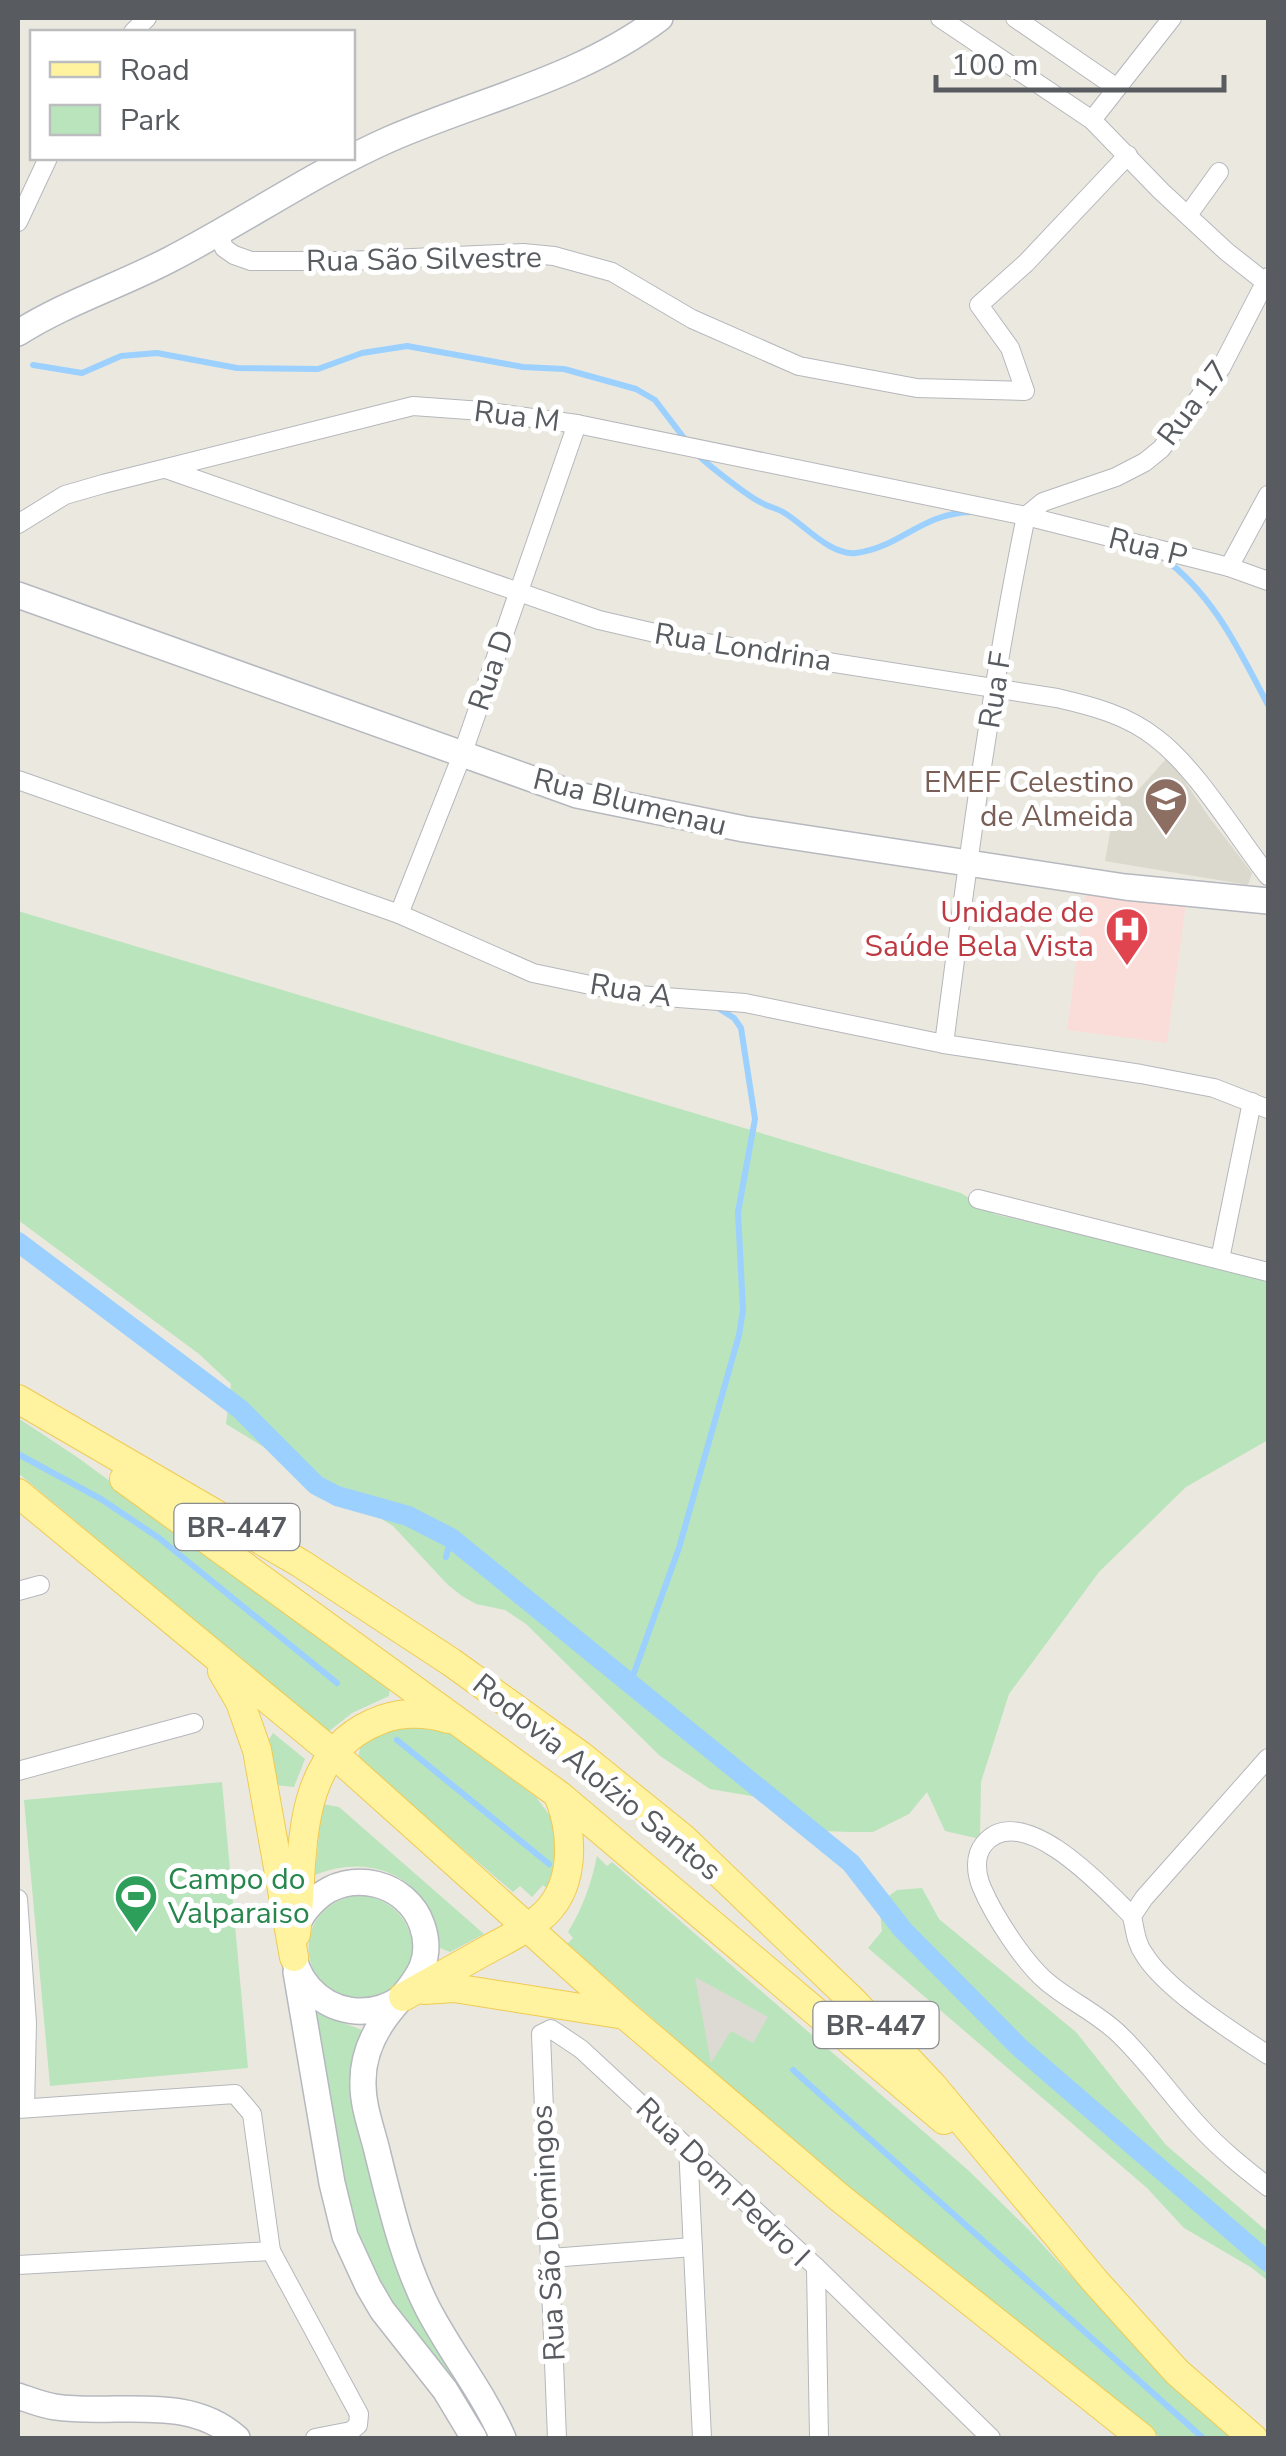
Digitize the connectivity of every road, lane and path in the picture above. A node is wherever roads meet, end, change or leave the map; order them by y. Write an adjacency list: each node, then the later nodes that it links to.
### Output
1 (660, 18): 8 (street)
2 (940, 18): 6 (street)
3 (1015, 18): 5 (street)
4 (1172, 18): 5 (street)
5 (1117, 88): 6 (street)
6 (1092, 120): 7 (street)
7 (1128, 155): 12 (street); 14 (street, Rua São Silvestre)
8 (355, 158)
9 (47, 160): 13 (street)
10 (351, 160): 14 (street)
11 (1219, 172): 12 (street)
12 (1188, 216): 15 (street)
13 (18, 222)
14 (219, 233): 16 (street)
15 (1267, 279): 20 (street, Rua 17)
16 (18, 333)
17 (576, 424): 18 (street, Rua M); 20 (street, Rua M); 24 (street, Rua D)
18 (166, 468): 21 (street, Rua M); 24 (street, Rua Londrina)
19 (1268, 495): 22 (street)
20 (1026, 516): 22 (street, Rua P); 26 (street, Rua F)
21 (18, 524)
22 (1229, 567): 23 (street, Rua P)
23 (1268, 580)
24 (519, 592): 26 (street, Rua Londrina); 27 (street, Rua D)
25 (18, 594): 27 (street, Rua Blumenau)
26 (995, 688): 29 (street, Rua F); 30 (street, Rua Londrina)
27 (462, 756): 29 (street, Rua Blumenau); 32 (street, Rua D)
28 (18, 780): 32 (street, Rua A)
29 (968, 863): 31 (street, Rua Blumenau); 33 (street, Rua F)
30 (1268, 876)
31 (1268, 901)
32 (400, 914): 33 (street, Rua A)
33 (944, 1044): 34 (street, Rua A)
34 (1260, 1106): 36 (street)
35 (978, 1200): 36 (street)
36 (1220, 1259): 37 (street)
37 (1268, 1272)
38 (18, 1400): 44 (main road); 59 (main road, Rodovia Aloízio Santos / BR-447)
39 (18, 1493): 42 (main road)
40 (40, 1584): 41 (street)
41 (18, 1591)
42 (210, 1654): 45 (main road); 52 (main road)
43 (194, 1722): 47 (street)
44 (459, 1722): 45 (main road); 48 (main road)
45 (333, 1753): 51 (main road); 52 (main road)
46 (1268, 1758): 50 (street)
47 (18, 1771)
48 (558, 1795): 51 (main road); 59 (main road)
49 (18, 1899): 57 (street)
50 (1132, 1916): 56 (street); 60 (street)
51 (528, 1927): 53 (main road); 54 (main road)
52 (295, 1946): 53 (street); 53 (street); 69 (street)
53 (404, 1997): 54 (main road); 70 (street)
54 (625, 2016): 75 (main road)
55 (546, 2030): 58 (street, Rua Dom Pedro I); 63 (street, Rua São Domingos)
56 (1268, 2055)
57 (21, 2109): 62 (street)
58 (688, 2146): 61 (street); 65 (street, Rua Dom Pedro I)
59 (1006, 2172): 76 (main road, Rodovia Aloízio Santos / BR-447)
60 (1268, 2187)
61 (693, 2247): 63 (street); 72 (street)
62 (272, 2251): 64 (street); 68 (street)
63 (550, 2258): 71 (street, Rua São Domingos)
64 (18, 2265)
65 (816, 2267): 73 (street, Rua Dom Pedro I); 74 (street)
66 (18, 2396): 67 (street)
67 (237, 2438)
68 (315, 2438)
69 (474, 2438)
70 (503, 2438)
71 (557, 2438)
72 (702, 2438)
73 (819, 2438)
74 (991, 2438)
75 (1142, 2438)
76 (1253, 2438)

